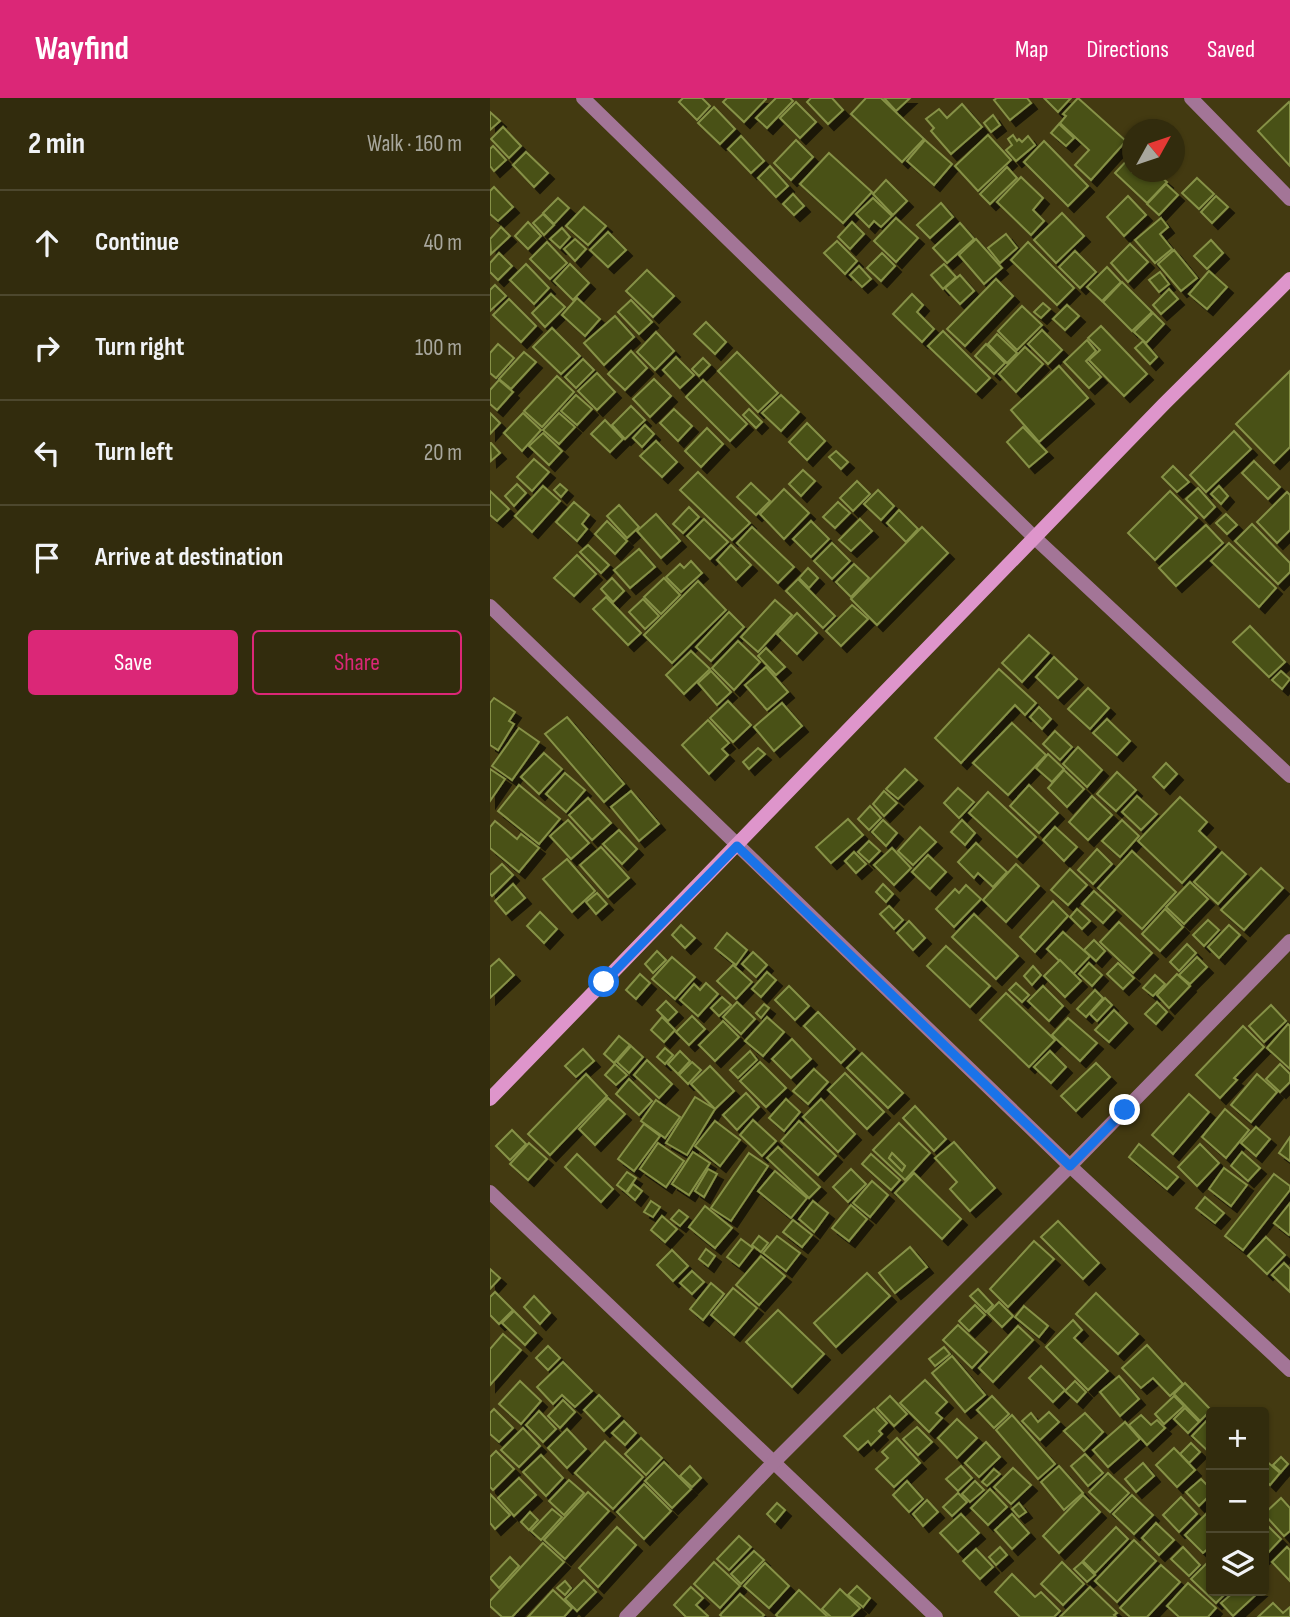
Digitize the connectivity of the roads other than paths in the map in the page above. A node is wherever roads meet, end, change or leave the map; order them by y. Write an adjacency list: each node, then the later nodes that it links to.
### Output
1 (583, 98): 5 (street)
2 (1191, 98): 3 (street)
3 (1290, 199)
4 (1290, 279): 5 (main road)
5 (1035, 538): 7 (street); 8 (main road)
6 (490, 607): 8 (street)
7 (1290, 776)
8 (737, 846): 10 (main road); 11 (street)
9 (1290, 940): 11 (street)
10 (490, 1099)
11 (1070, 1166): 13 (street); 14 (street)
12 (490, 1192): 14 (street)
13 (1290, 1370)
14 (774, 1462): 15 (street); 16 (street)
15 (626, 1617)
16 (936, 1617)

